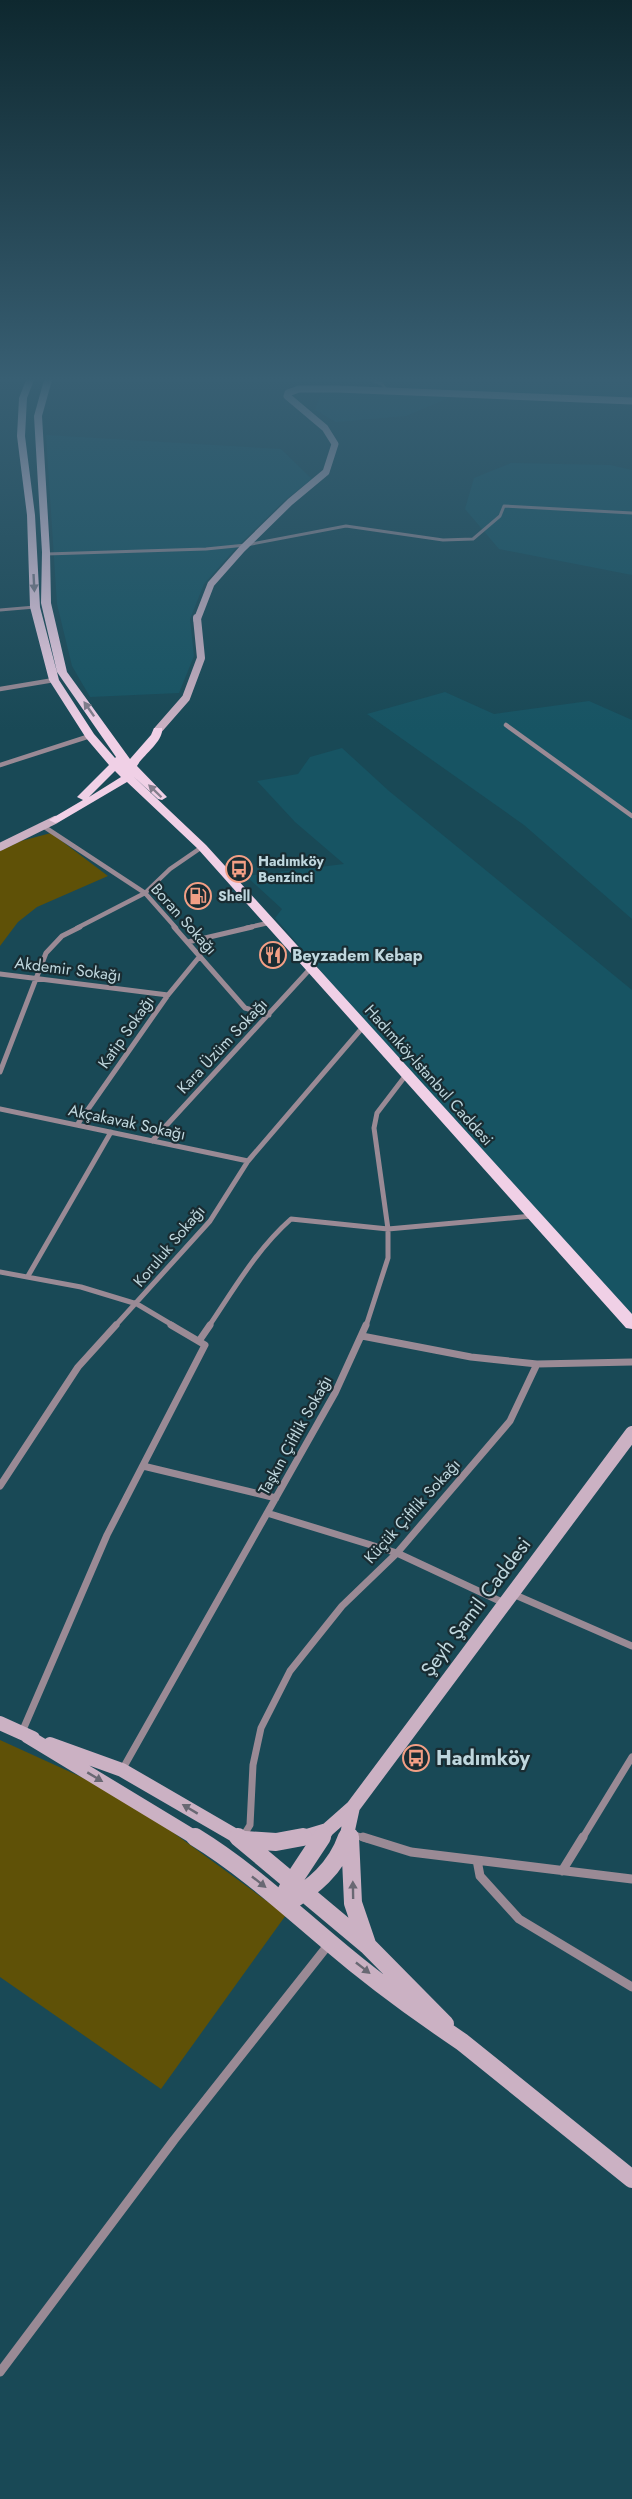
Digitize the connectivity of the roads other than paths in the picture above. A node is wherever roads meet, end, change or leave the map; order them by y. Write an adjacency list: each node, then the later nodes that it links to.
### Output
1 (29, 497): 7 (main road, Hadımköy-İstanbul Caddesi, one-way to 7)
2 (43, 497): 6 (main road, Hadımköy-İstanbul Caddesi)
3 (296, 497): 5 (street)
4 (632, 513): 5 (street)
5 (246, 545): 6 (street); 12 (street)
6 (46, 554): 14 (main road, Hadımköy-İstanbul Caddesi, one-way to 6)
7 (35, 607): 8 (street); 9 (main road, Hadımköy-İstanbul Caddesi)
8 (0, 610)
9 (54, 680): 10 (street); 13 (main road, Hadımköy-İstanbul Caddesi)
10 (0, 689)
11 (506, 725): 17 (street)
12 (158, 730): 14 (main road); 16 (main road)
13 (90, 736): 14 (main road, Hadımköy-İstanbul Caddesi); 15 (street)
14 (119, 762): 16 (main road, Hadımköy-İstanbul Caddesi); 18 (main road)
15 (0, 765)
16 (129, 773): 18 (main road); 21 (main road, Hadımköy-İstanbul Caddesi)
17 (632, 816)
18 (55, 820): 19 (street)
19 (44, 826): 20 (street); 22 (street, Boran Sokağı)
20 (0, 847)
21 (202, 847): 22 (street); 23 (main road, Hadımköy-İstanbul Caddesi)
22 (145, 893): 24 (street, Boran Sokağı); 28 (street)
23 (268, 923): 24 (street); 26 (main road, Hadımköy-İstanbul Caddesi)
24 (188, 942): 25 (street, Boran Sokağı)
25 (200, 956): 29 (street, Katip Sokağı); 30 (street, Boran Sokağı)
26 (310, 969): 30 (street, Kara Üzüm Sokağı); 31 (main road, Hadımköy-İstanbul Caddesi)
27 (0, 975): 28 (street, Akdemir Sokağı)
28 (37, 978): 29 (street, Akdemir Sokağı); 32 (street)
29 (168, 995): 35 (street, Katip Sokağı)
30 (269, 1015): 37 (street, Kara Üzüm Sokağı)
31 (363, 1027): 33 (main road, Hadımköy-İstanbul Caddesi); 38 (street, Koruluk Sokağı)
32 (0, 1072)
33 (406, 1076): 39 (main road, Hadımköy-İstanbul Caddesi); 40 (street, Taşkın Çiftlik Sokağı)
34 (0, 1109): 35 (street, Akçakavak Sokağı)
35 (77, 1125): 36 (street, Akçakavak Sokağı)
36 (111, 1132): 37 (street, Akçakavak Sokağı); 42 (street)
37 (152, 1141): 38 (street, Akçakavak Sokağı)
38 (248, 1161): 43 (street, Koruluk Sokağı)
39 (535, 1216): 40 (street); 44 (main road, Hadımköy-İstanbul Caddesi)
40 (388, 1229): 45 (street, Taşkın Çiftlik Sokağı); 46 (street)
41 (0, 1272): 42 (street)
42 (28, 1276): 43 (street)
43 (137, 1304): 46 (street); 51 (street, Koruluk Sokağı)
44 (632, 1324)
45 (362, 1336): 48 (street); 52 (street, Taşkın Çiftlik Sokağı)
46 (199, 1341): 50 (street)
47 (632, 1362): 48 (street)
48 (537, 1364): 54 (street, Küçük Çiftlik Sokağı)
49 (632, 1433): 55 (street, Şeyh Şamil Caddesi)
50 (143, 1466): 52 (street); 58 (street)
51 (0, 1486)
52 (276, 1498): 53 (street, Taşkın Çiftlik Sokağı)
53 (267, 1513): 54 (street); 60 (street, Taşkın Çiftlik Sokağı)
54 (397, 1553): 55 (street); 64 (street, Küçük Çiftlik Sokağı)
55 (509, 1598): 56 (street); 61 (street, Şeyh Şamil Caddesi)
56 (632, 1646)
57 (0, 1723): 58 (street)
58 (24, 1734): 60 (street); 69 (street, one-way to 69)
59 (632, 1757): 66 (street)
60 (122, 1770): 64 (street, one-way to 60)
61 (352, 1807): 62 (street, Şeyh Şamil Caddesi); 63 (street)
62 (327, 1830): 64 (street); 68 (street, Şeyh Şamil Caddesi)
63 (350, 1834): 65 (street); 68 (street); 71 (street, one-way to 63)
64 (241, 1839): 68 (street)
65 (477, 1860): 66 (street); 72 (street)
66 (562, 1870): 67 (street)
67 (632, 1879)
68 (299, 1887): 69 (street); 71 (street)
69 (286, 1904): 70 (street)
70 (330, 1943): 73 (street, one-way to 73); 75 (street)
71 (367, 1945): 73 (street)
72 (632, 1987)
73 (462, 2042): 74 (street)
74 (632, 2179)
75 (0, 2372)

